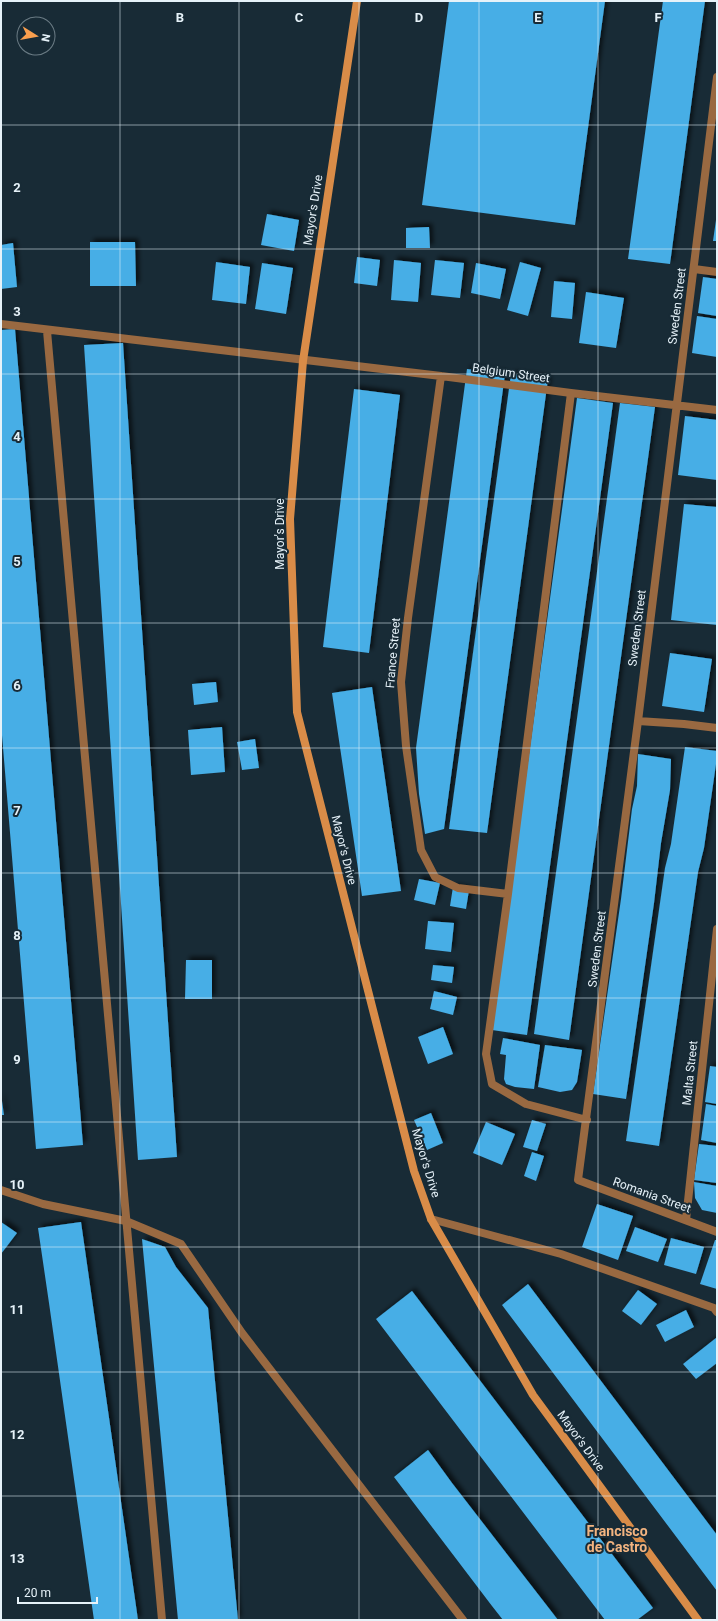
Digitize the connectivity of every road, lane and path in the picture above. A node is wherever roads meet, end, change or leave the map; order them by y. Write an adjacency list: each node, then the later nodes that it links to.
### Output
1 (357, 1): 8 (street, Mayor's Drive)
2 (717, 77): 3 (street, Sweden Street)
3 (713, 142): 4 (street, Sweden Street)
4 (694, 269): 5 (street); 11 (street, Sweden Street)
5 (717, 272)
6 (1, 324): 7 (street, Belgium Street)
7 (47, 331): 8 (street, Belgium Street); 22 (street)
8 (303, 361): 9 (street, Belgium Street); 20 (street, Mayor's Drive)
9 (441, 376): 10 (street, Belgium Street); 15 (street, France Street)
10 (571, 393): 11 (street, Belgium Street); 15 (street)
11 (676, 406): 12 (street, Belgium Street); 13 (street, Sweden Street)
12 (717, 410)
13 (638, 721): 14 (street); 17 (street, Sweden Street)
14 (717, 728)
15 (508, 894): 17 (street)
16 (717, 929): 21 (street, Malta Street)
17 (587, 1120): 18 (street, Sweden Street)
18 (578, 1180): 21 (street, Romania Street)
19 (1, 1190): 22 (street)
20 (431, 1219): 24 (street); 27 (street, Mayor's Drive)
21 (686, 1220): 23 (street, Romania Street)
22 (126, 1221): 25 (street); 26 (street)
23 (717, 1232)
24 (717, 1312)
25 (162, 1620)
26 (463, 1620)
27 (698, 1620)

